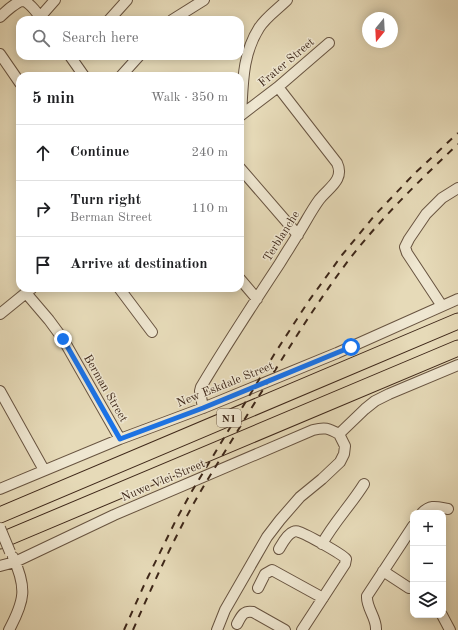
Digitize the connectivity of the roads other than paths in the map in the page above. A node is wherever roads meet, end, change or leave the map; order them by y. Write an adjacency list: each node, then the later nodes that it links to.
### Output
1 (55, 0): 6 (street)
2 (127, 0): 7 (street)
3 (204, 0): 8 (street)
4 (287, 0): 16 (street)
5 (39, 16): 9 (street)
6 (43, 16)
7 (113, 16)
8 (178, 16)
9 (0, 17)
10 (329, 43): 18 (street, Frater Street)
11 (0, 54): 17 (street)
12 (74, 60): 14 (street)
13 (135, 60): 15 (street)
14 (78, 72)
15 (125, 72)
16 (244, 72)
17 (16, 77)
18 (278, 87): 19 (street, Frater Street); 22 (street, Terblanche)
19 (244, 113)
20 (244, 173): 22 (street)
21 (458, 188): 29 (street)
22 (298, 235): 27 (street, Terblanche)
23 (244, 284): 27 (street)
24 (27, 292): 30 (street)
25 (30, 292): 38 (street, Berman Street)
26 (122, 292): 32 (street)
27 (257, 299): 36 (street, Terblanche)
28 (458, 299): 29 (street, New Eskdale Street)
29 (442, 306): 36 (street, New Eskdale Street)
30 (0, 314)
31 (458, 322): 44 (highway, N1)
32 (152, 332)
33 (458, 348): 47 (highway, N1)
34 (458, 365): 37 (street)
35 (0, 392): 39 (street)
36 (203, 408): 38 (street, New Eskdale Street)
37 (338, 434): 52 (street, Nuwe Vlei Street); 61 (street)
38 (120, 439): 39 (street, New Eskdale Street)
39 (44, 470): 41 (street, New Eskdale Street)
40 (364, 484): 49 (street)
41 (0, 489)
42 (426, 510): 43 (street)
43 (448, 510)
44 (0, 515)
45 (0, 528): 52 (street, bridge)
46 (410, 531): 48 (street)
47 (0, 540)
48 (404, 540): 50 (street); 54 (street)
49 (322, 544): 51 (street); 57 (street)
50 (410, 544)
51 (279, 549)
52 (15, 562): 53 (street, Nuwe Vlei Street); 60 (street)
53 (0, 566)
54 (383, 571): 56 (street); 64 (street)
55 (258, 588): 57 (street)
56 (409, 588)
57 (323, 598): 63 (street)
58 (444, 618): 65 (street)
59 (237, 624): 62 (street)
60 (9, 630)
61 (217, 630)
62 (285, 630)
63 (302, 630)
64 (376, 630)
65 (450, 630)

